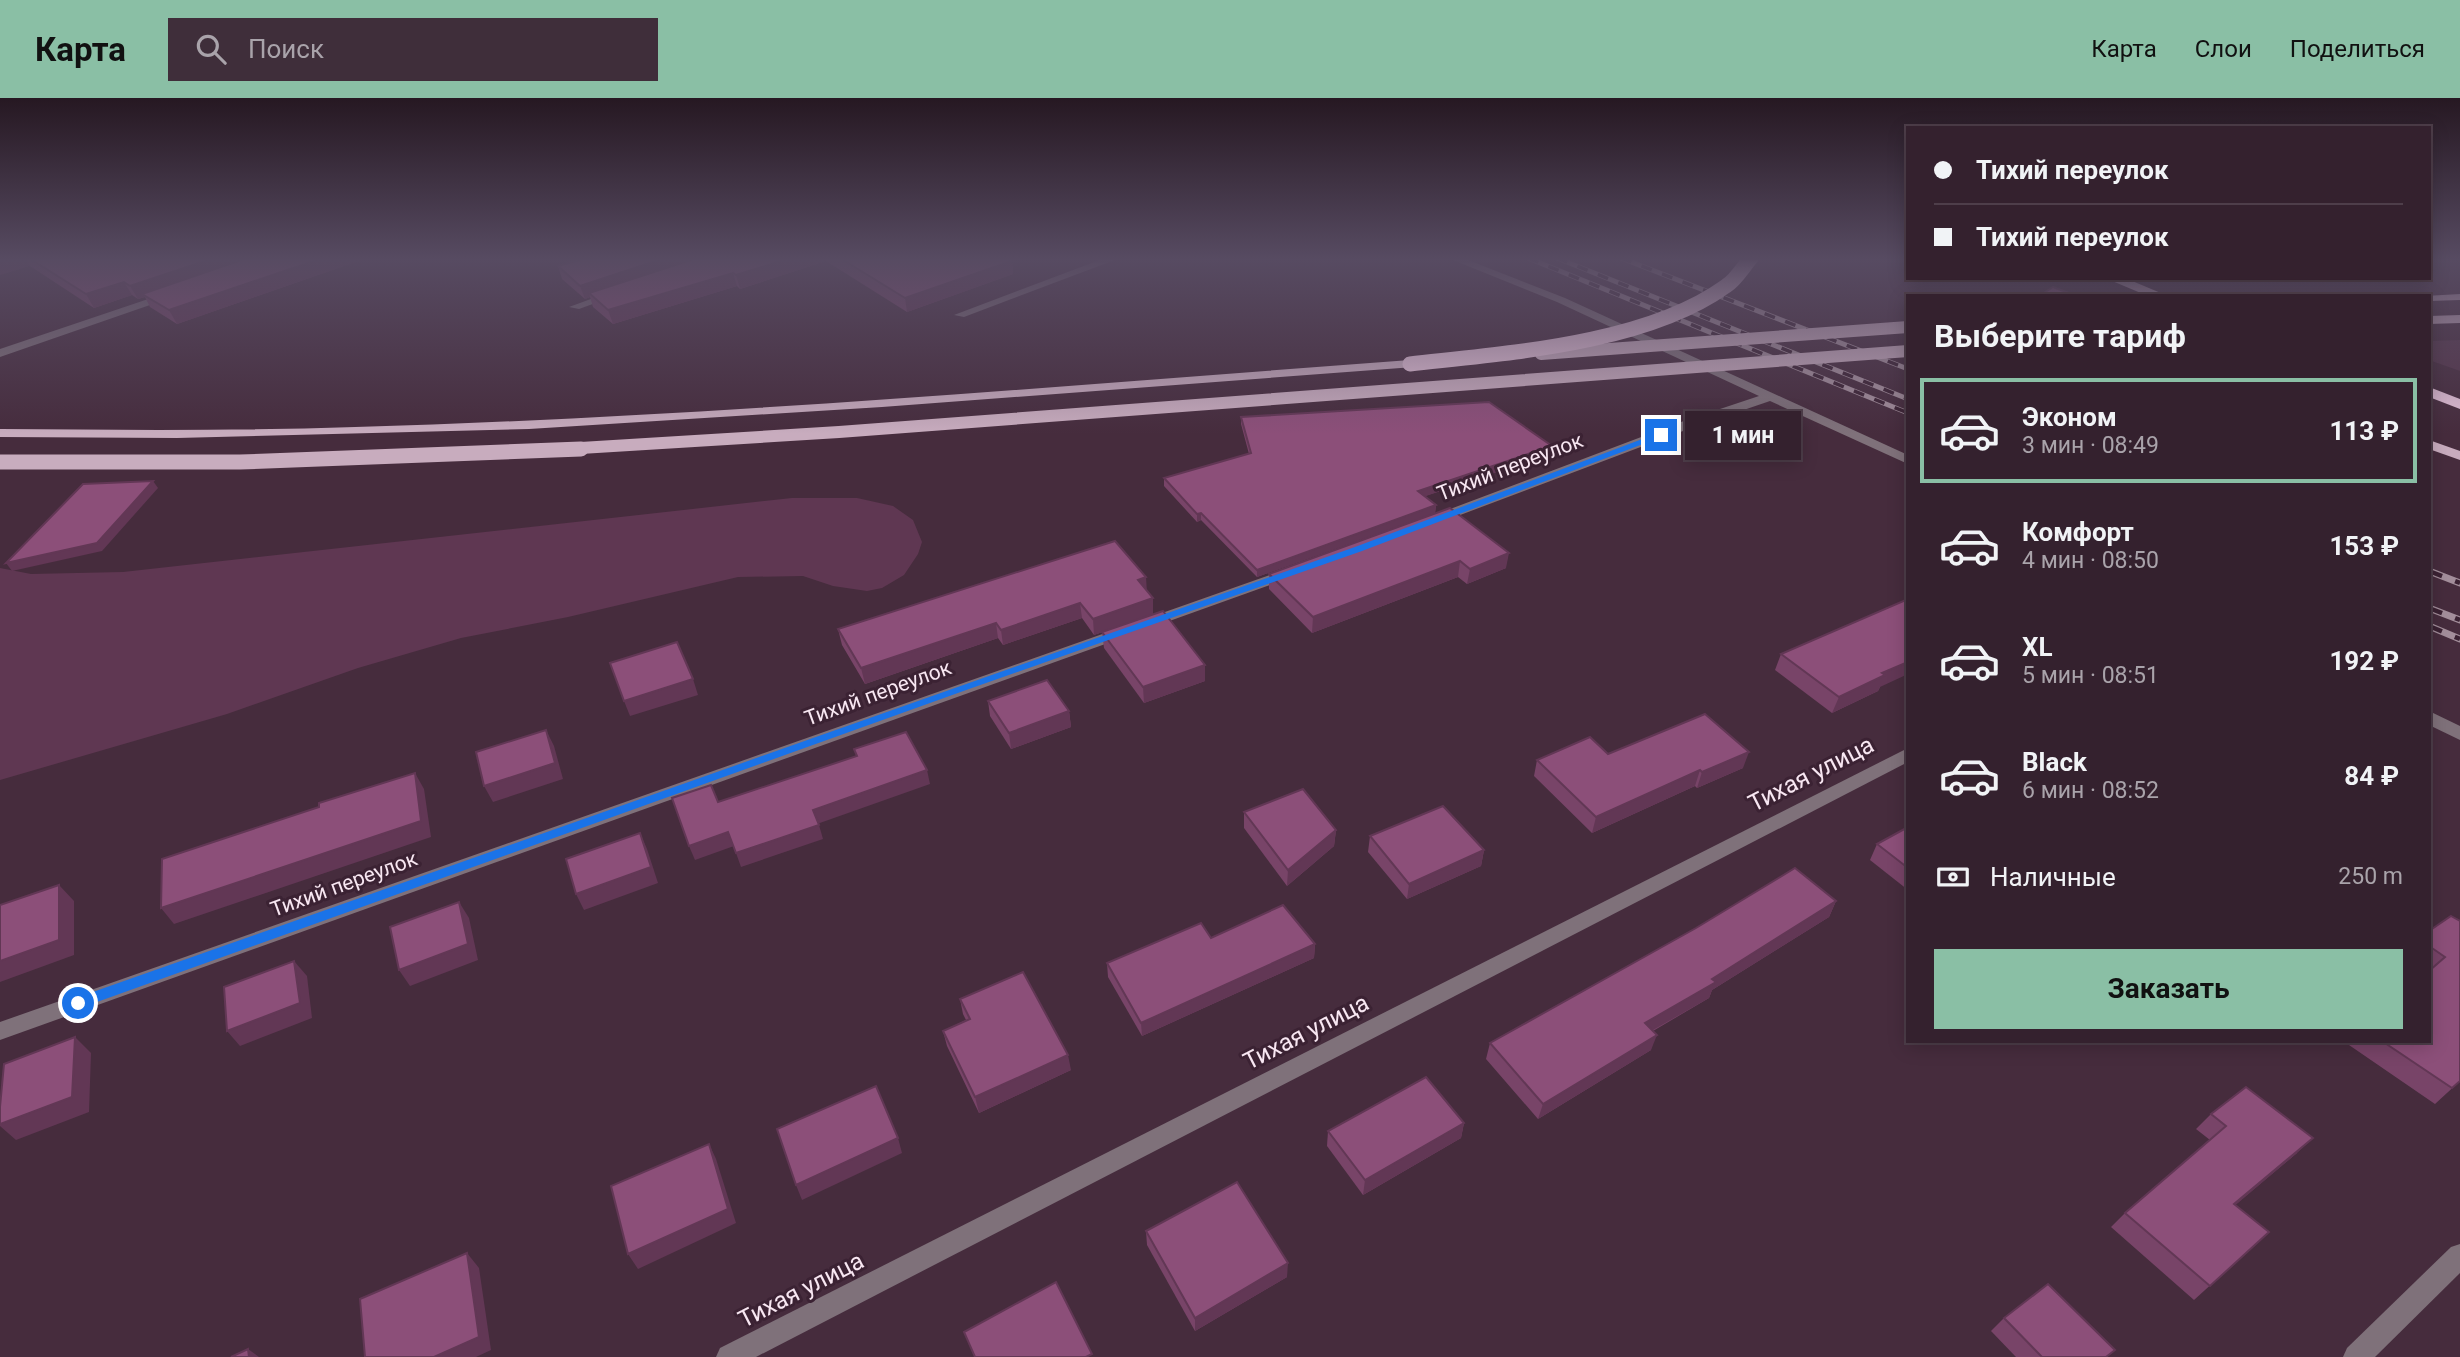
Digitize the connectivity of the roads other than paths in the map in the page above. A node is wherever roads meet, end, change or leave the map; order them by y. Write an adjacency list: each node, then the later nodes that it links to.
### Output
1 (106, 317): 10 (street)
2 (1597, 317): 13 (street)
3 (1667, 317): 11 (highway, bridge)
4 (2460, 319): 5 (main road)
5 (2431, 320)
6 (1906, 327): 11 (main road, bridge)
7 (2431, 327): 8 (main road)
8 (2460, 327)
9 (1906, 352): 19 (main road, bridge)
10 (0, 353)
11 (1410, 364): 15 (main road)
12 (2431, 393): 14 (highway)
13 (1770, 397): 18 (street); 20 (street, Тихий переулок)
14 (2460, 404)
15 (0, 432)
16 (2431, 445): 17 (main road)
17 (2460, 456)
18 (1906, 459)
19 (0, 462)
20 (1422, 525)
21 (1306, 567): 25 (street, Тихий переулок)
22 (2431, 719): 23 (street)
23 (2460, 734)
24 (1906, 755): 27 (street, Тихая улица)
25 (0, 1031)
26 (2460, 1256): 28 (street)
27 (729, 1357)
28 (2356, 1357)

